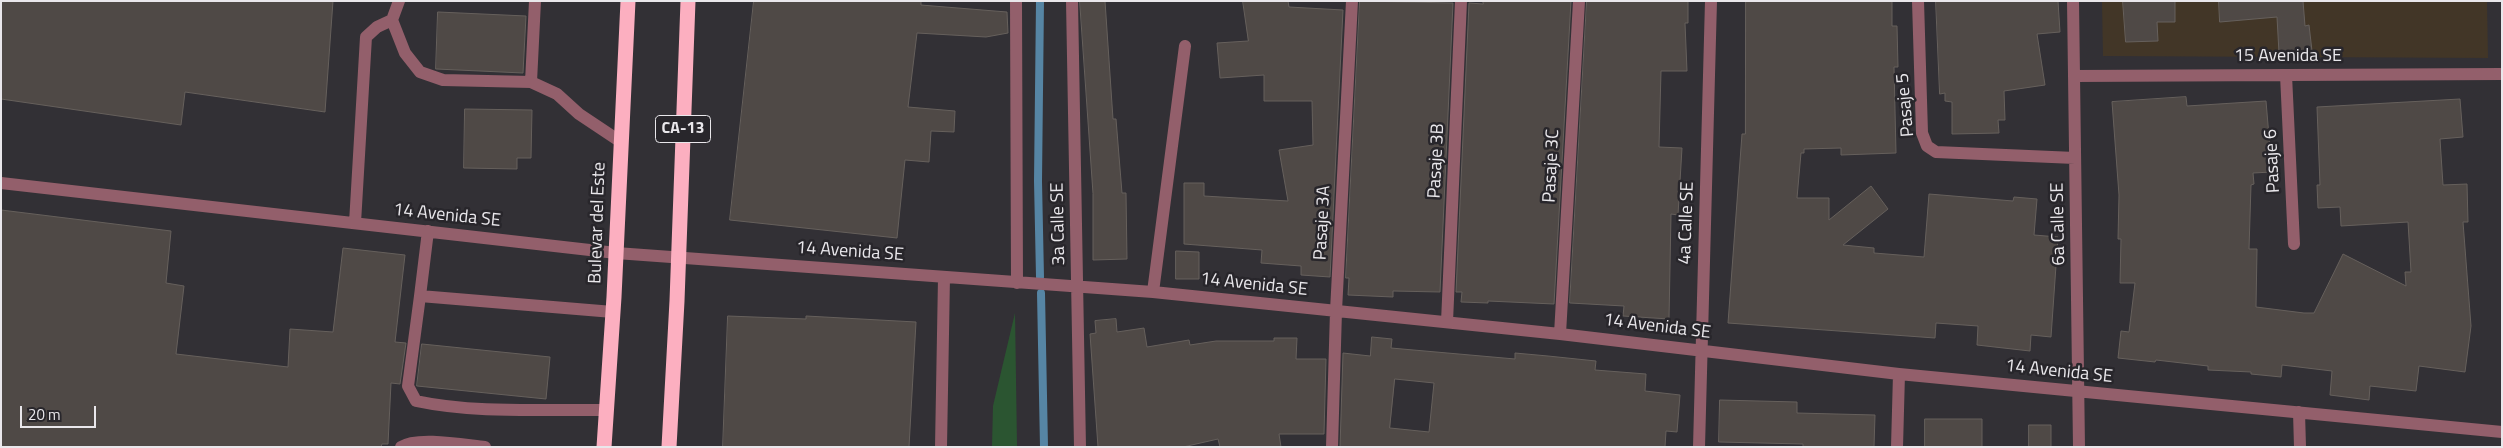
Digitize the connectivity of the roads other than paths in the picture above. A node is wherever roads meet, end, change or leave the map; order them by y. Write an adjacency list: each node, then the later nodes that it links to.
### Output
1 (399, 1): 13 (street)
2 (535, 1): 18 (street)
3 (628, 1): 19 (highway, Bulevar del Este)
4 (688, 1): 26 (highway, CA-13)
5 (1016, 1): 28 (street)
6 (1072, 1): 29 (street, 3a Calle SE)
7 (1352, 1): 32 (street, Pasaje 3A)
8 (1461, 1): 34 (street, Pasaje 3B)
9 (1579, 1): 35 (street, Pasaje 3C)
10 (1711, 1): 36 (street, 4a Calle SE)
11 (1918, 1): 20 (street, Pasaje 5)
12 (2073, 1): 17 (street, 6a Calle SE)
13 (392, 20): 18 (street); 22 (street)
14 (1185, 46): 30 (street)
15 (2502, 74): 16 (street, 15 Avenida SE)
16 (2286, 75): 17 (street, 15 Avenida SE); 24 (street, Pasaje 6)
17 (2074, 76): 20 (street, 6a Calle SE)
18 (531, 82): 19 (street)
19 (620, 142): 25 (highway, Bulevar del Este)
20 (2075, 158): 38 (street, 6a Calle SE)
21 (1, 183): 22 (street, 14 Avenida SE)
22 (354, 223): 23 (street, 14 Avenida SE)
23 (428, 231): 25 (street, 14 Avenida SE); 31 (street)
24 (2294, 244)
25 (616, 253): 26 (street, 14 Avenida SE); 33 (highway, Bulevar del Este)
26 (678, 257): 27 (street, 14 Avenida SE); 45 (highway, CA-13)
27 (944, 277): 28 (street, 14 Avenida SE); 46 (street)
28 (1017, 284): 29 (street, 14 Avenida SE)
29 (1078, 289): 30 (street, 14 Avenida SE); 47 (street, 3a Calle SE)
30 (1153, 292): 32 (street, 14 Avenida SE)
31 (420, 296): 33 (street); 39 (street)
32 (1336, 311): 34 (street, 14 Avenida SE); 48 (street, Pasaje 3A)
33 (613, 312): 39 (highway, Bulevar del Este)
34 (1447, 322): 35 (street, 14 Avenida SE)
35 (1560, 334): 36 (street, 14 Avenida SE)
36 (1701, 350): 37 (street, 14 Avenida SE); 49 (street, 4a Calle SE)
37 (1899, 374): 38 (street, 14 Avenida SE); 50 (street)
38 (2079, 392): 40 (street, 14 Avenida SE); 51 (street, 6a Calle SE)
39 (606, 410): 44 (highway, Bulevar del Este)
40 (2299, 412): 41 (street, 14 Avenida SE); 52 (street)
41 (2502, 432)
42 (401, 447): 43 (street)
43 (485, 447)
44 (604, 447)
45 (669, 447)
46 (941, 447)
47 (1080, 447)
48 (1332, 447)
49 (1699, 447)
50 (1897, 447)
51 (2079, 447)
52 (2300, 447)

